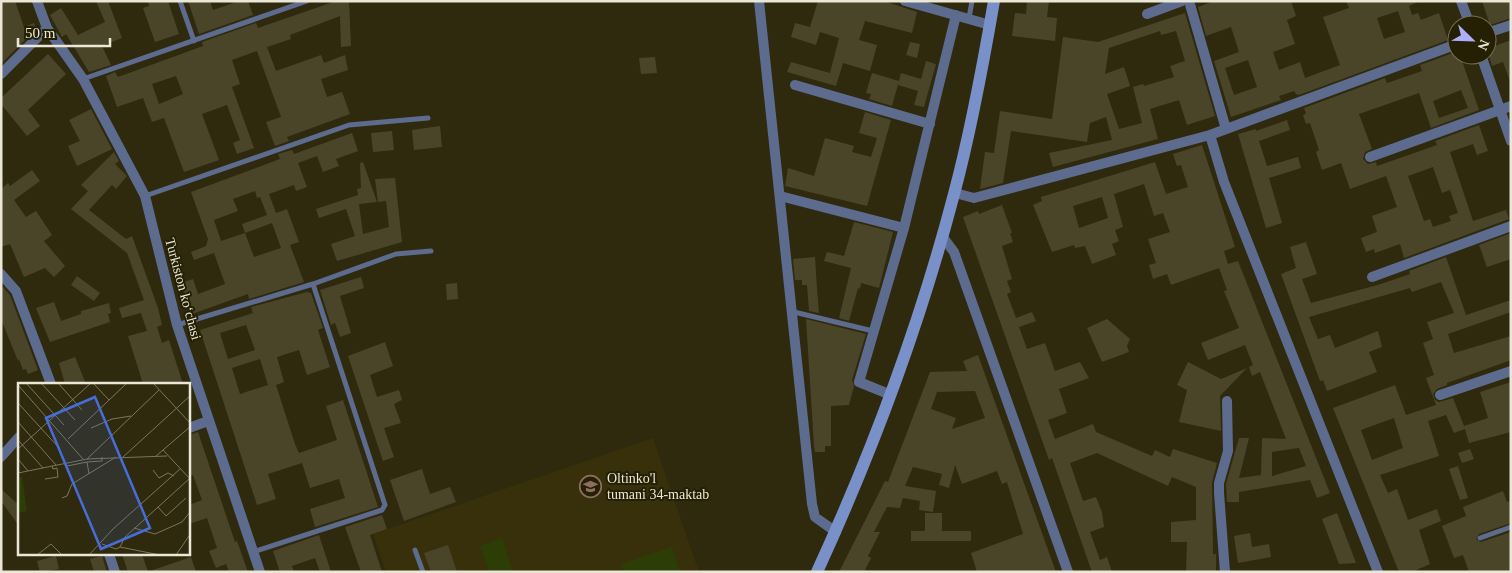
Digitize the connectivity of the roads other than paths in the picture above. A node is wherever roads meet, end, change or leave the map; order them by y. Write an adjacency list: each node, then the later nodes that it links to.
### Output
1 (37, 1): 17 (street, Turkiston koʻchasi)
2 (180, 1): 19 (lane)
3 (307, 1): 19 (lane)
4 (759, 1): 34 (street)
5 (905, 1): 12 (street)
6 (972, 1): 14 (lane)
7 (994, 1): 15 (street)
8 (1182, 1): 11 (street)
9 (1189, 1): 28 (street)
10 (1461, 1): 13 (street)
11 (1147, 14)
12 (956, 15): 14 (street); 27 (street)
13 (1466, 15)
14 (969, 18): 15 (street)
15 (990, 24): 32 (street)
16 (1511, 25): 18 (street)
17 (48, 28): 22 (street); 23 (street, Turkiston koʻchasi)
18 (1497, 30)
19 (194, 41): 23 (lane)
20 (1447, 48): 28 (street)
21 (1486, 65): 25 (street)
22 (1, 74)
23 (84, 79): 33 (street, Turkiston koʻchasi)
24 (795, 85): 27 (street)
25 (1506, 108): 30 (street); 31 (street)
26 (428, 118): 33 (lane)
27 (930, 124): 36 (street)
28 (1226, 130): 29 (street)
29 (1210, 136): 32 (street); 66 (street)
30 (1511, 141)
31 (1370, 157)
32 (955, 193): 37 (street)
33 (145, 196): 43 (street, Turkiston koʻchasi)
34 (780, 196): 36 (street); 42 (street)
35 (1511, 226): 40 (street)
36 (904, 228): 44 (street)
37 (942, 236): 47 (street); 64 (street)
38 (431, 252): 41 (lane)
39 (1, 274): 46 (street)
40 (1372, 277)
41 (313, 284): 43 (lane); 58 (lane)
42 (794, 312): 44 (lane); 55 (street)
43 (178, 325): 50 (street, Turkiston koʻchasi)
44 (874, 332): 47 (street)
45 (1511, 371): 48 (street)
46 (51, 383)
47 (891, 395): 55 (street)
48 (1440, 395)
49 (1227, 401): 65 (street)
50 (208, 421): 51 (street); 58 (street, Turkiston koʻchasi)
51 (190, 428)
52 (18, 438): 53 (street)
53 (1, 457)
54 (1511, 527): 56 (lane)
55 (836, 532): 63 (street)
56 (1480, 538)
57 (415, 550): 62 (lane)
58 (253, 552): 61 (street, Turkiston koʻchasi)
59 (110, 556): 60 (street)
60 (115, 572)
61 (260, 572)
62 (422, 572)
63 (817, 572)
64 (1068, 572)
65 (1225, 572)
66 (1378, 572)

